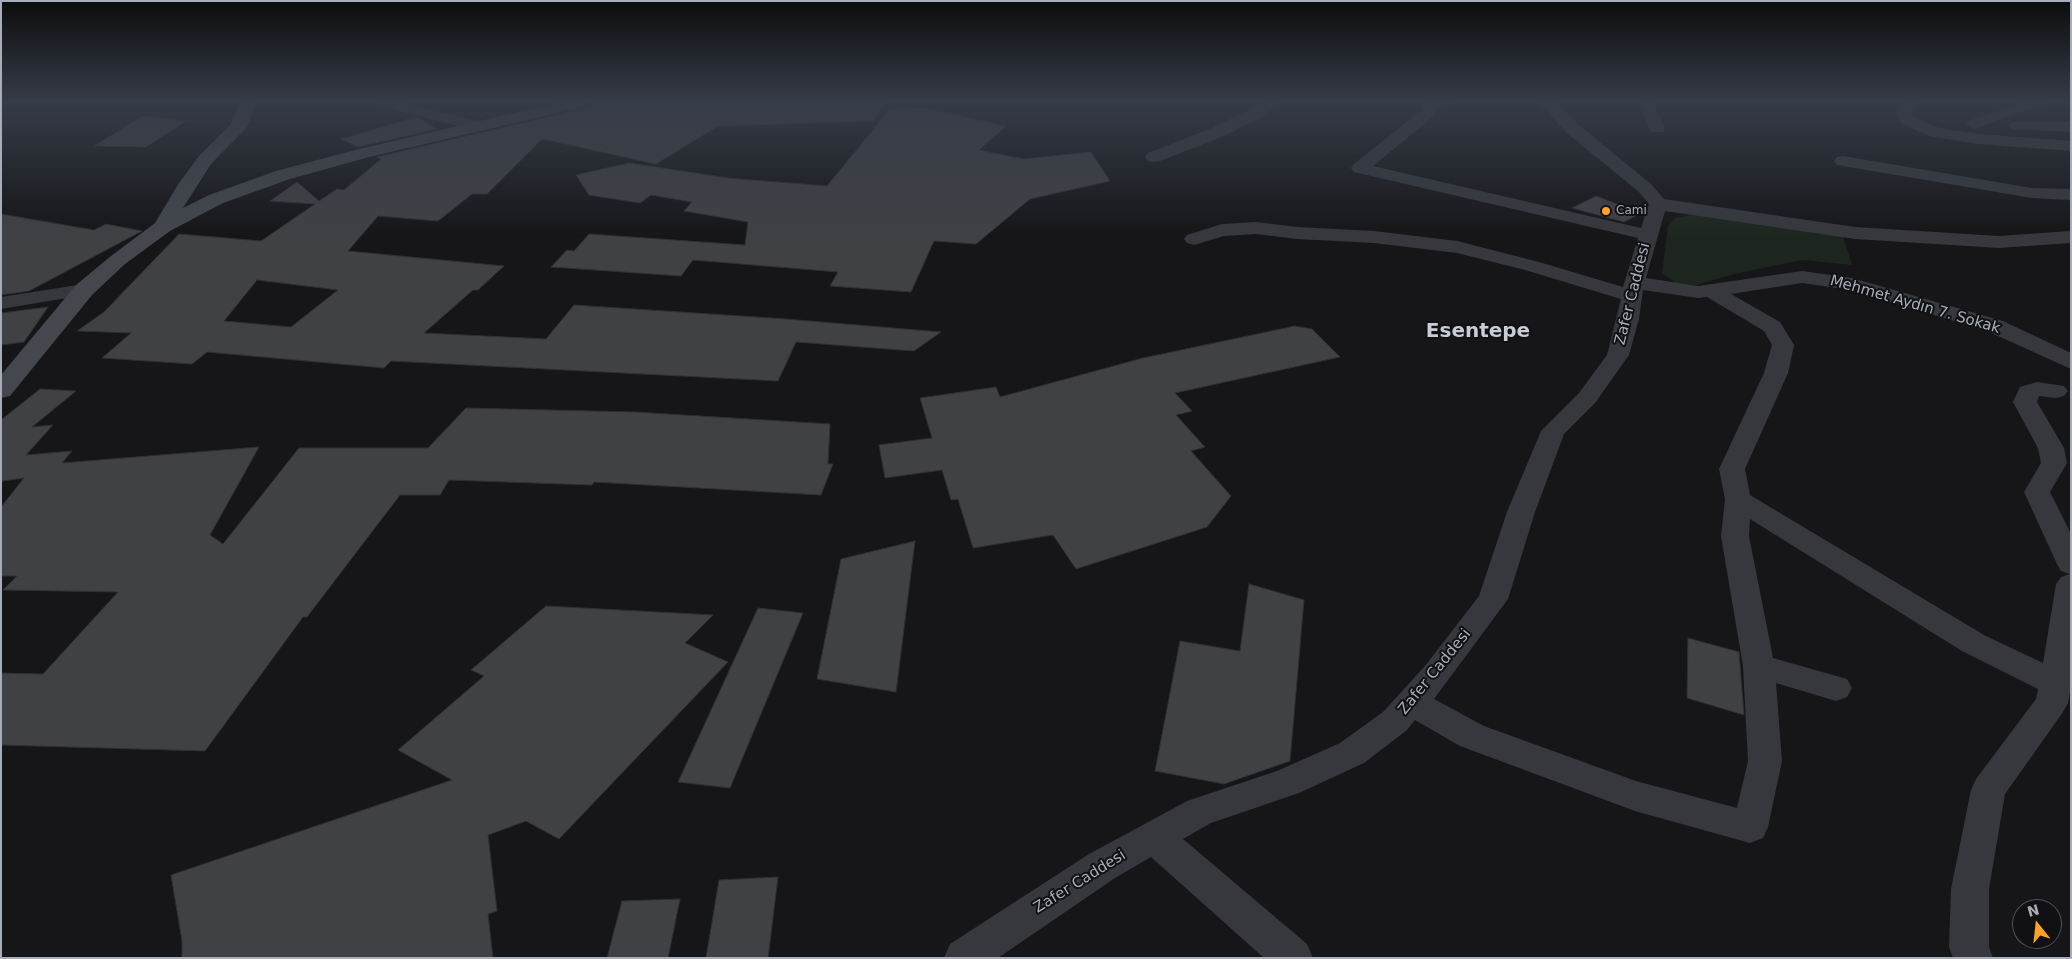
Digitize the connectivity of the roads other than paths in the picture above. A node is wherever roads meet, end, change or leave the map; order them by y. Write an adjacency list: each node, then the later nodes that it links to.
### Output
1 (217, 148): 10 (street)
2 (392, 148): 10 (street)
3 (1178, 148): 6 (street)
4 (1385, 148): 11 (street)
5 (1596, 148): 9 (street)
6 (1154, 157)
7 (1843, 161): 8 (street)
8 (2071, 195)
9 (1658, 204): 11 (street, Zafer Caddesi); 12 (street)
10 (163, 227): 15 (street)
11 (1648, 235): 14 (street, Zafer Caddesi)
12 (2071, 236)
13 (1194, 239): 14 (street, Mehmet Aydın 7. Sokak)
14 (1633, 289): 16 (street, Mehmet Aydın 7. Sokak); 27 (street, Zafer Caddesi)
15 (84, 290): 17 (street); 19 (street)
16 (1712, 292): 18 (street, Mehmet Aydın 7. Sokak); 21 (street)
17 (1, 303)
18 (2071, 362)
19 (1, 391)
20 (2056, 391): 22 (street)
21 (1738, 499): 24 (street); 25 (street)
22 (2071, 564)
23 (2071, 584): 25 (street)
24 (1760, 666): 26 (street); 27 (street)
25 (2055, 683): 31 (street)
26 (1836, 688)
27 (1412, 703): 28 (street, Zafer Caddesi)
28 (1154, 837): 29 (street, Zafer Caddesi); 30 (street)
29 (964, 958)
30 (1293, 958)
31 (1973, 958)

